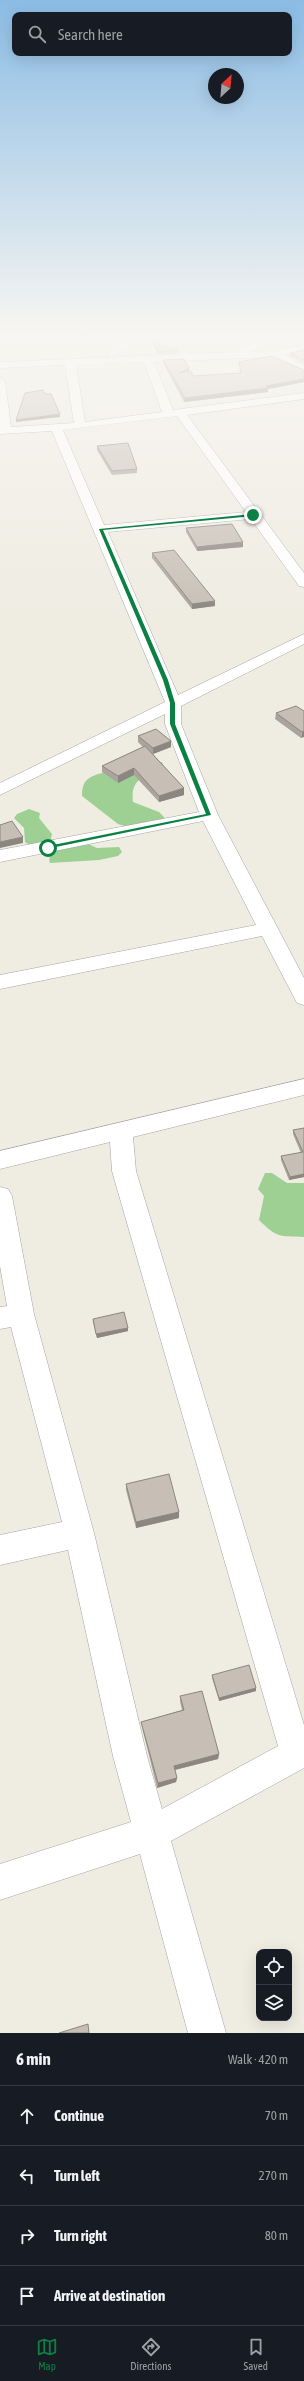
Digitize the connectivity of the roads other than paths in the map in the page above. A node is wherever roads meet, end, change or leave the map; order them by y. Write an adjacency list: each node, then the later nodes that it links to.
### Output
1 (56, 428): 3 (street); 5 (street)
2 (186, 428): 4 (street)
3 (3, 431)
4 (253, 515): 5 (street); 6 (street)
5 (101, 529): 8 (street)
6 (304, 583)
7 (304, 638): 8 (street)
8 (173, 703): 9 (street); 10 (street)
9 (0, 790)
10 (209, 815): 11 (street); 12 (street)
11 (0, 856)
12 (268, 929): 13 (street); 14 (street)
13 (0, 982)
14 (304, 998)
15 (304, 1087): 16 (street)
16 (121, 1132): 17 (street); 22 (street)
17 (0, 1160)
18 (0, 1196): 19 (street)
19 (10, 1316): 20 (street)
20 (79, 1533): 21 (street); 23 (street)
21 (0, 1550)
22 (300, 1751): 23 (street)
23 (151, 1832): 24 (street); 25 (street)
24 (0, 1882)
25 (208, 2033)

